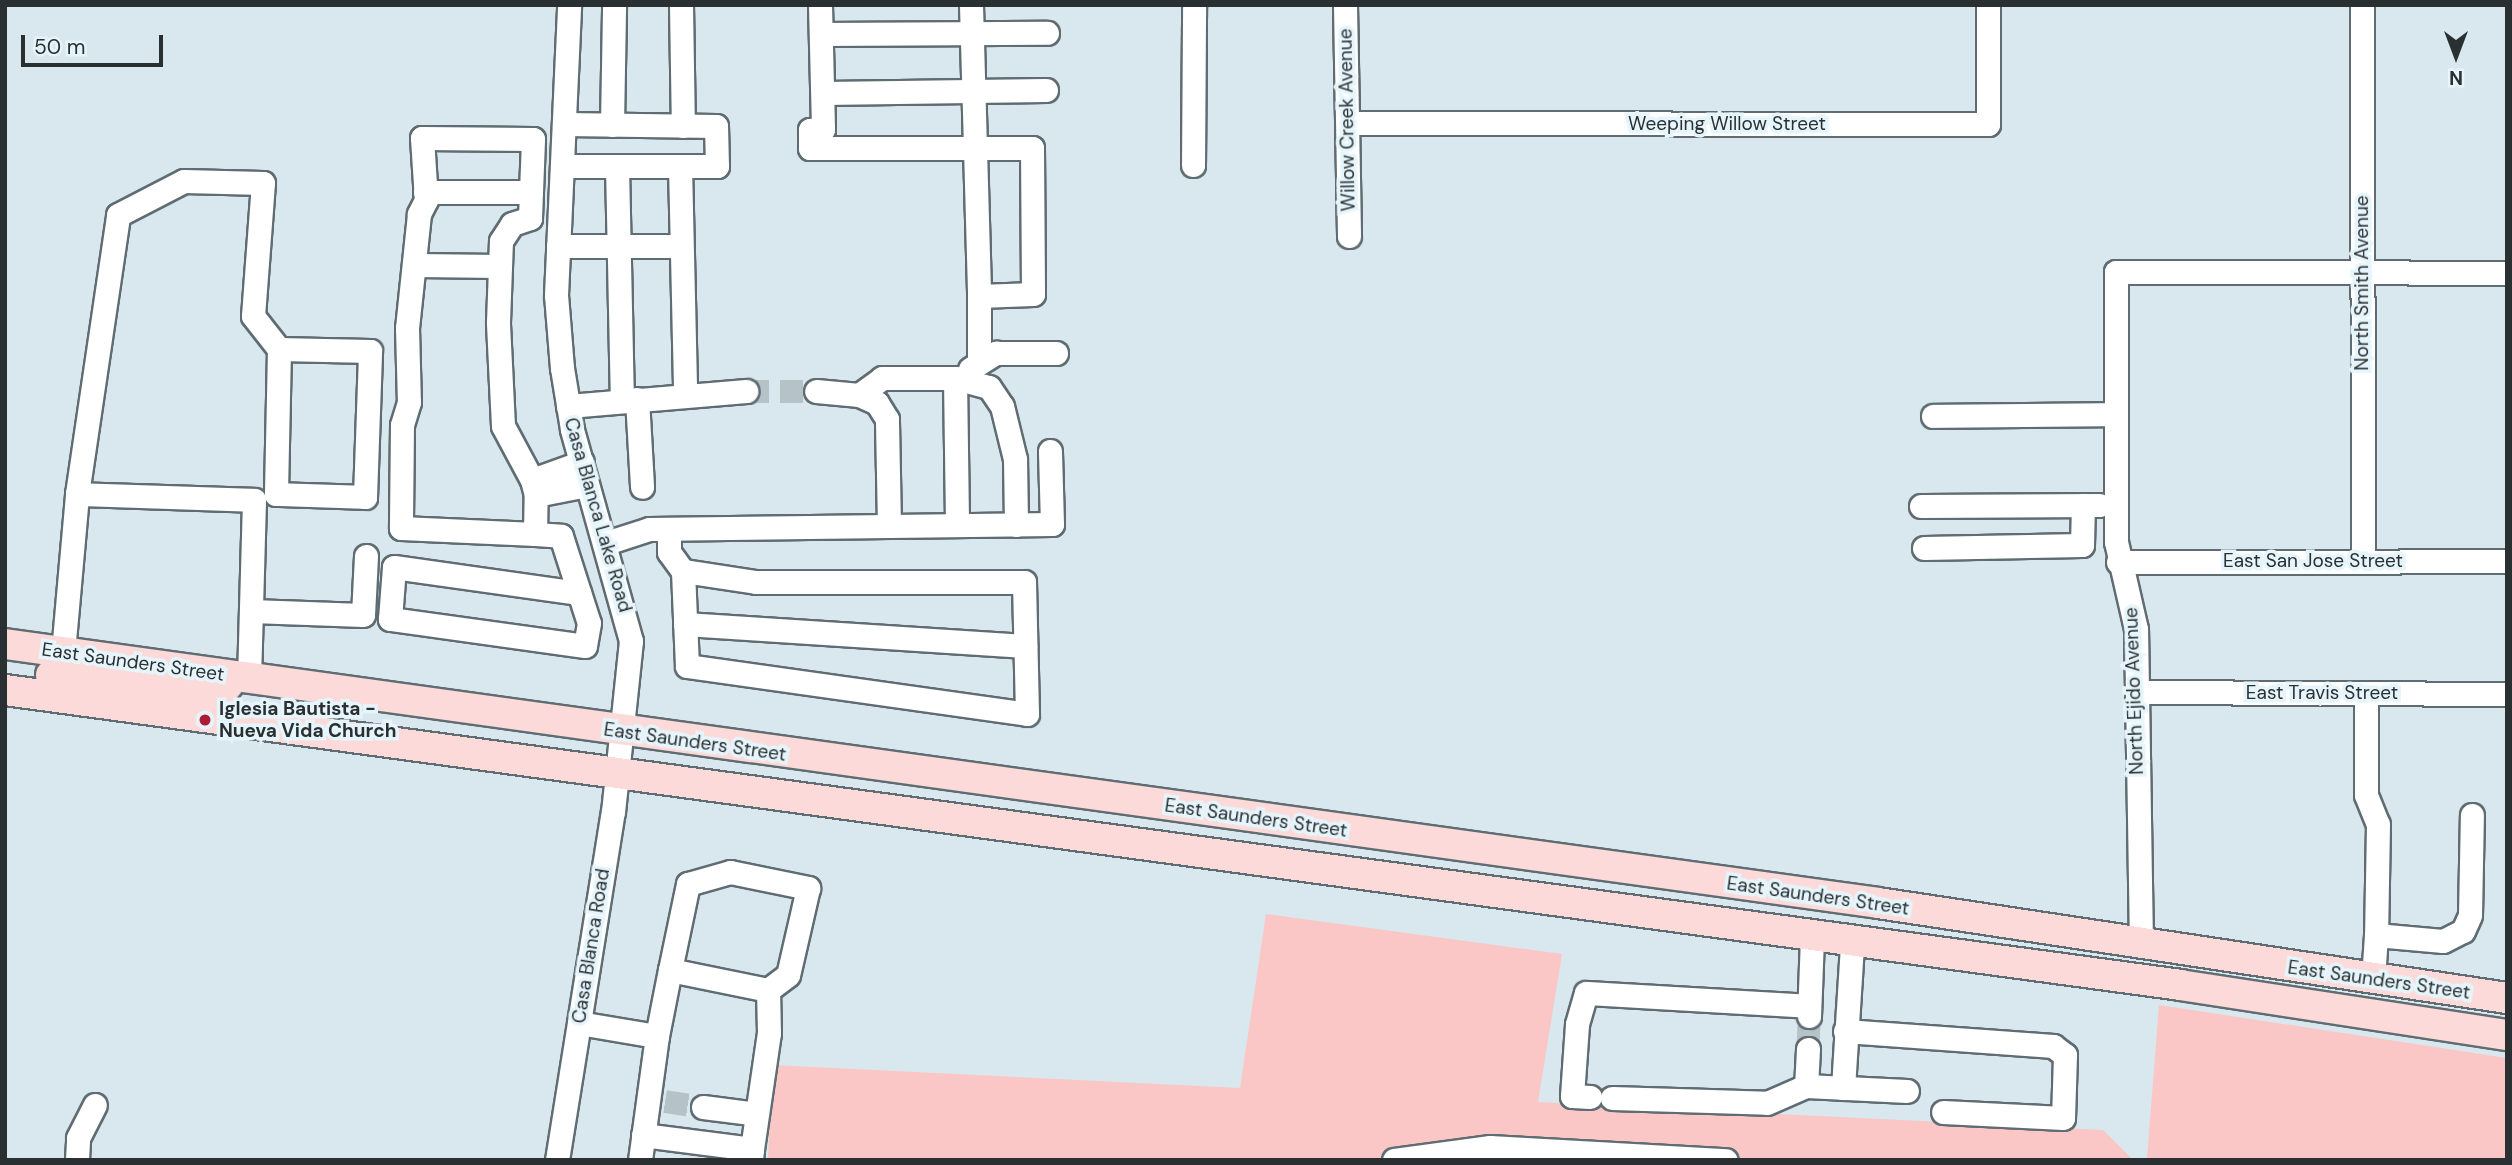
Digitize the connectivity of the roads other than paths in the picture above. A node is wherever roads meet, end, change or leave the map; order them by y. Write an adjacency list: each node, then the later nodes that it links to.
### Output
1 (569, 5): 17 (street, Casa Blanca Lake Road)
2 (614, 5): 18 (street)
3 (681, 5): 19 (street)
4 (820, 5): 11 (street)
5 (971, 5): 12 (street)
6 (1194, 5): 21 (street)
7 (1345, 5): 16 (street, Willow Creek Avenue)
8 (1988, 5): 16 (street, Weeping Willow Street)
9 (2362, 5): 33 (street, North Smith Avenue)
10 (1047, 33): 12 (street)
11 (821, 34): 12 (street); 15 (street)
12 (971, 34): 13 (street)
13 (972, 90): 14 (street); 15 (street); 20 (street)
14 (1046, 90)
15 (823, 93): 20 (street)
16 (1348, 123): 27 (street, Willow Creek Avenue)
17 (564, 124): 18 (street); 22 (street, Casa Blanca Lake Road)
18 (612, 125): 19 (street)
19 (683, 126): 24 (street)
20 (974, 148): 35 (street); 35 (street)
21 (1193, 165)
22 (562, 166): 23 (street); 28 (street, Casa Blanca Lake Road)
23 (617, 166): 24 (street); 29 (street)
24 (680, 166): 30 (street)
25 (425, 192): 26 (street); 26 (street); 31 (street)
26 (531, 192): 32 (street)
27 (1349, 236)
28 (558, 246): 29 (street); 45 (street, Casa Blanca Lake Road)
29 (616, 246): 30 (street); 44 (street)
30 (680, 246): 42 (street)
31 (416, 265): 32 (street); 62 (street)
32 (500, 266): 52 (street)
33 (2362, 272): 34 (street); 46 (street, North Ejido Avenue); 66 (street, North Smith Avenue)
34 (2507, 273)
35 (978, 296): 38 (street)
36 (279, 349): 53 (street); 54 (street); 54 (street)
37 (1056, 353): 38 (street)
38 (979, 363): 39 (street)
39 (955, 378): 43 (street); 58 (street); 59 (street)
40 (746, 391): 42 (street)
41 (816, 391): 43 (street)
42 (685, 394): 44 (street)
43 (859, 395): 60 (street)
44 (629, 400): 45 (street); 51 (street)
45 (568, 406): 49 (street, Casa Blanca Lake Road)
46 (2116, 414): 47 (street); 55 (street, North Ejido Avenue)
47 (1933, 416)
48 (1050, 451): 59 (street)
49 (582, 462): 50 (street, Casa Blanca Lake Road); 52 (street)
50 (587, 485): 52 (street); 63 (street, Casa Blanca Lake Road)
51 (642, 487)
52 (534, 488): 62 (street)
53 (77, 494): 54 (street); 75 (street)
54 (265, 497): 71 (street)
55 (2116, 505): 57 (street); 68 (street, North Ejido Avenue)
56 (1921, 506): 57 (street)
57 (2083, 506): 64 (street)
58 (957, 525): 59 (street); 60 (street)
59 (1016, 525)
60 (889, 526): 61 (street)
61 (669, 529): 63 (street); 69 (street)
62 (535, 534): 70 (street)
63 (606, 543): 82 (street, Casa Blanca Lake Road)
64 (1924, 548)
65 (366, 556): 71 (street)
66 (2363, 561): 67 (street, East San Jose Street); 68 (street, East San Jose Street)
67 (2507, 561)
68 (2118, 562): 79 (street, North Ejido Avenue)
69 (683, 571): 72 (street); 74 (street)
70 (579, 593): 70 (street)
71 (251, 611): 77 (street)
72 (685, 624): 74 (street); 74 (street)
73 (5, 644): 75 (main road, East Saunders Street)
74 (1025, 646)
75 (63, 652): 77 (main road, East Saunders Street)
76 (5, 669): 77 (main road)
77 (241, 678): 82 (main road, East Saunders Street)
78 (5, 690): 83 (main road, East Saunders Street)
79 (2137, 692): 80 (street, East Travis Street); 89 (street, North Ejido Avenue)
80 (2366, 693): 81 (street, East Travis Street); 86 (street)
81 (2507, 694)
82 (622, 732): 83 (street, Casa Blanca Road); 89 (main road, East Saunders Street)
83 (614, 772): 85 (main road, East Saunders Street); 94 (street, Casa Blanca Road)
84 (2472, 814): 86 (street)
85 (1669, 918): 87 (main road, East Saunders Street); 89 (main road)
86 (2376, 935): 91 (street)
87 (1812, 939): 88 (main road, East Saunders Street); 99 (street)
88 (1852, 943): 95 (street); 96 (main road, East Saunders Street)
89 (2141, 945): 91 (main road, East Saunders Street)
90 (670, 970): 92 (street); 92 (street); 97 (street)
91 (2373, 979): 93 (main road, East Saunders Street)
92 (768, 990): 105 (street)
93 (2507, 998)
94 (579, 1023): 97 (street); 109 (street, Casa Blanca Road)
95 (1846, 1031): 100 (street); 104 (street)
96 (2507, 1035)
97 (657, 1036): 106 (street)
98 (1808, 1049): 99 (street)
99 (1806, 1086): 100 (street)
100 (1843, 1088): 101 (street)
101 (1907, 1091)
102 (94, 1105): 108 (street)
103 (703, 1107): 105 (street)
104 (1943, 1112)
105 (757, 1114): 107 (street)
106 (643, 1135): 107 (street); 110 (street)
107 (752, 1154)
108 (77, 1160)
109 (557, 1160)
110 (640, 1160)
111 (1394, 1160): 112 (street)
112 (1726, 1160)

